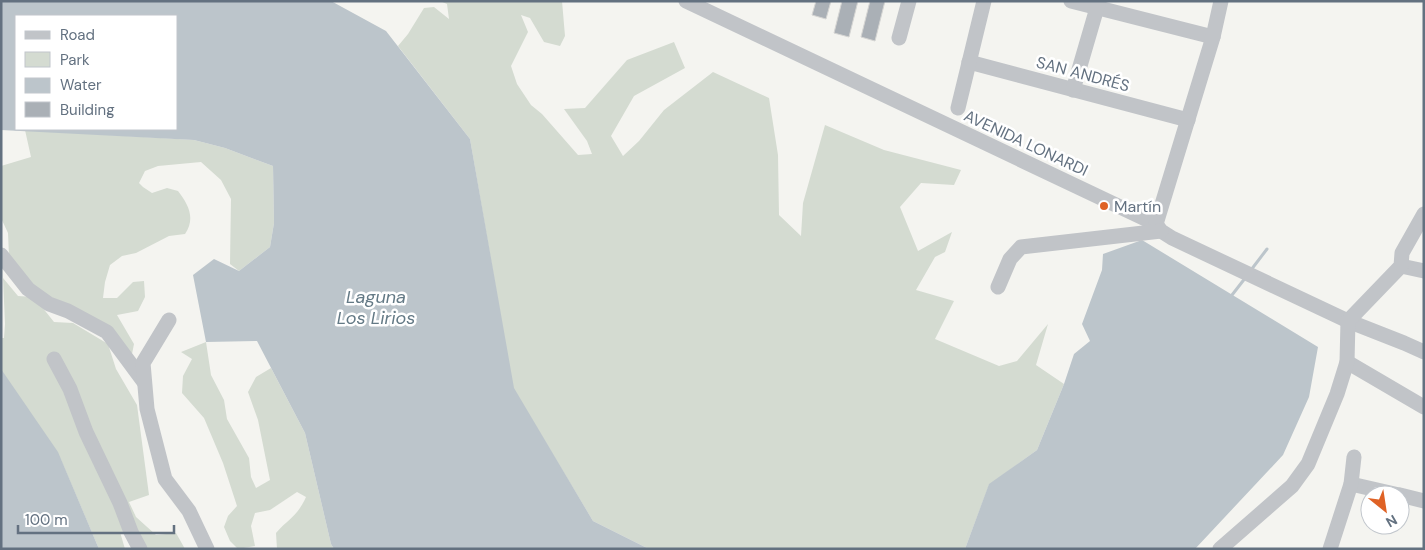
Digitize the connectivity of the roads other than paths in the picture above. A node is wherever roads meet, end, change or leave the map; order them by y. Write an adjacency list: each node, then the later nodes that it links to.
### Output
1 (909, 1): 7 (street)
2 (984, 1): 9 (street)
3 (1071, 1): 6 (street)
4 (1221, 1): 8 (street)
5 (697, 3): 14 (street, AVENIDA LONARDI)
6 (1098, 5): 8 (street); 10 (street)
7 (899, 38)
8 (1213, 38): 12 (street)
9 (969, 62): 10 (street, SAN ANDRÉS); 11 (street)
10 (1073, 90): 12 (street, SAN ANDRÉS)
11 (958, 108)
12 (1188, 120): 14 (street)
13 (1424, 214): 16 (street)
14 (1159, 228): 18 (street); 20 (street, AVENIDA LONARDI)
15 (1, 255): 24 (street)
16 (1401, 266): 17 (street); 20 (street)
17 (1424, 271)
18 (998, 287)
19 (169, 320): 24 (street)
20 (1348, 321): 21 (street, AVENIDA LONARDI); 23 (street)
21 (1424, 352)
22 (54, 359): 31 (street)
23 (1347, 362): 25 (street); 33 (street)
24 (145, 383): 32 (street)
25 (1424, 407)
26 (1354, 458): 27 (street)
27 (1351, 484): 28 (street); 34 (street)
28 (1360, 486)
29 (1410, 498): 30 (street)
30 (1424, 501)
31 (140, 549)
32 (207, 549)
33 (1220, 549)
34 (1330, 549)

